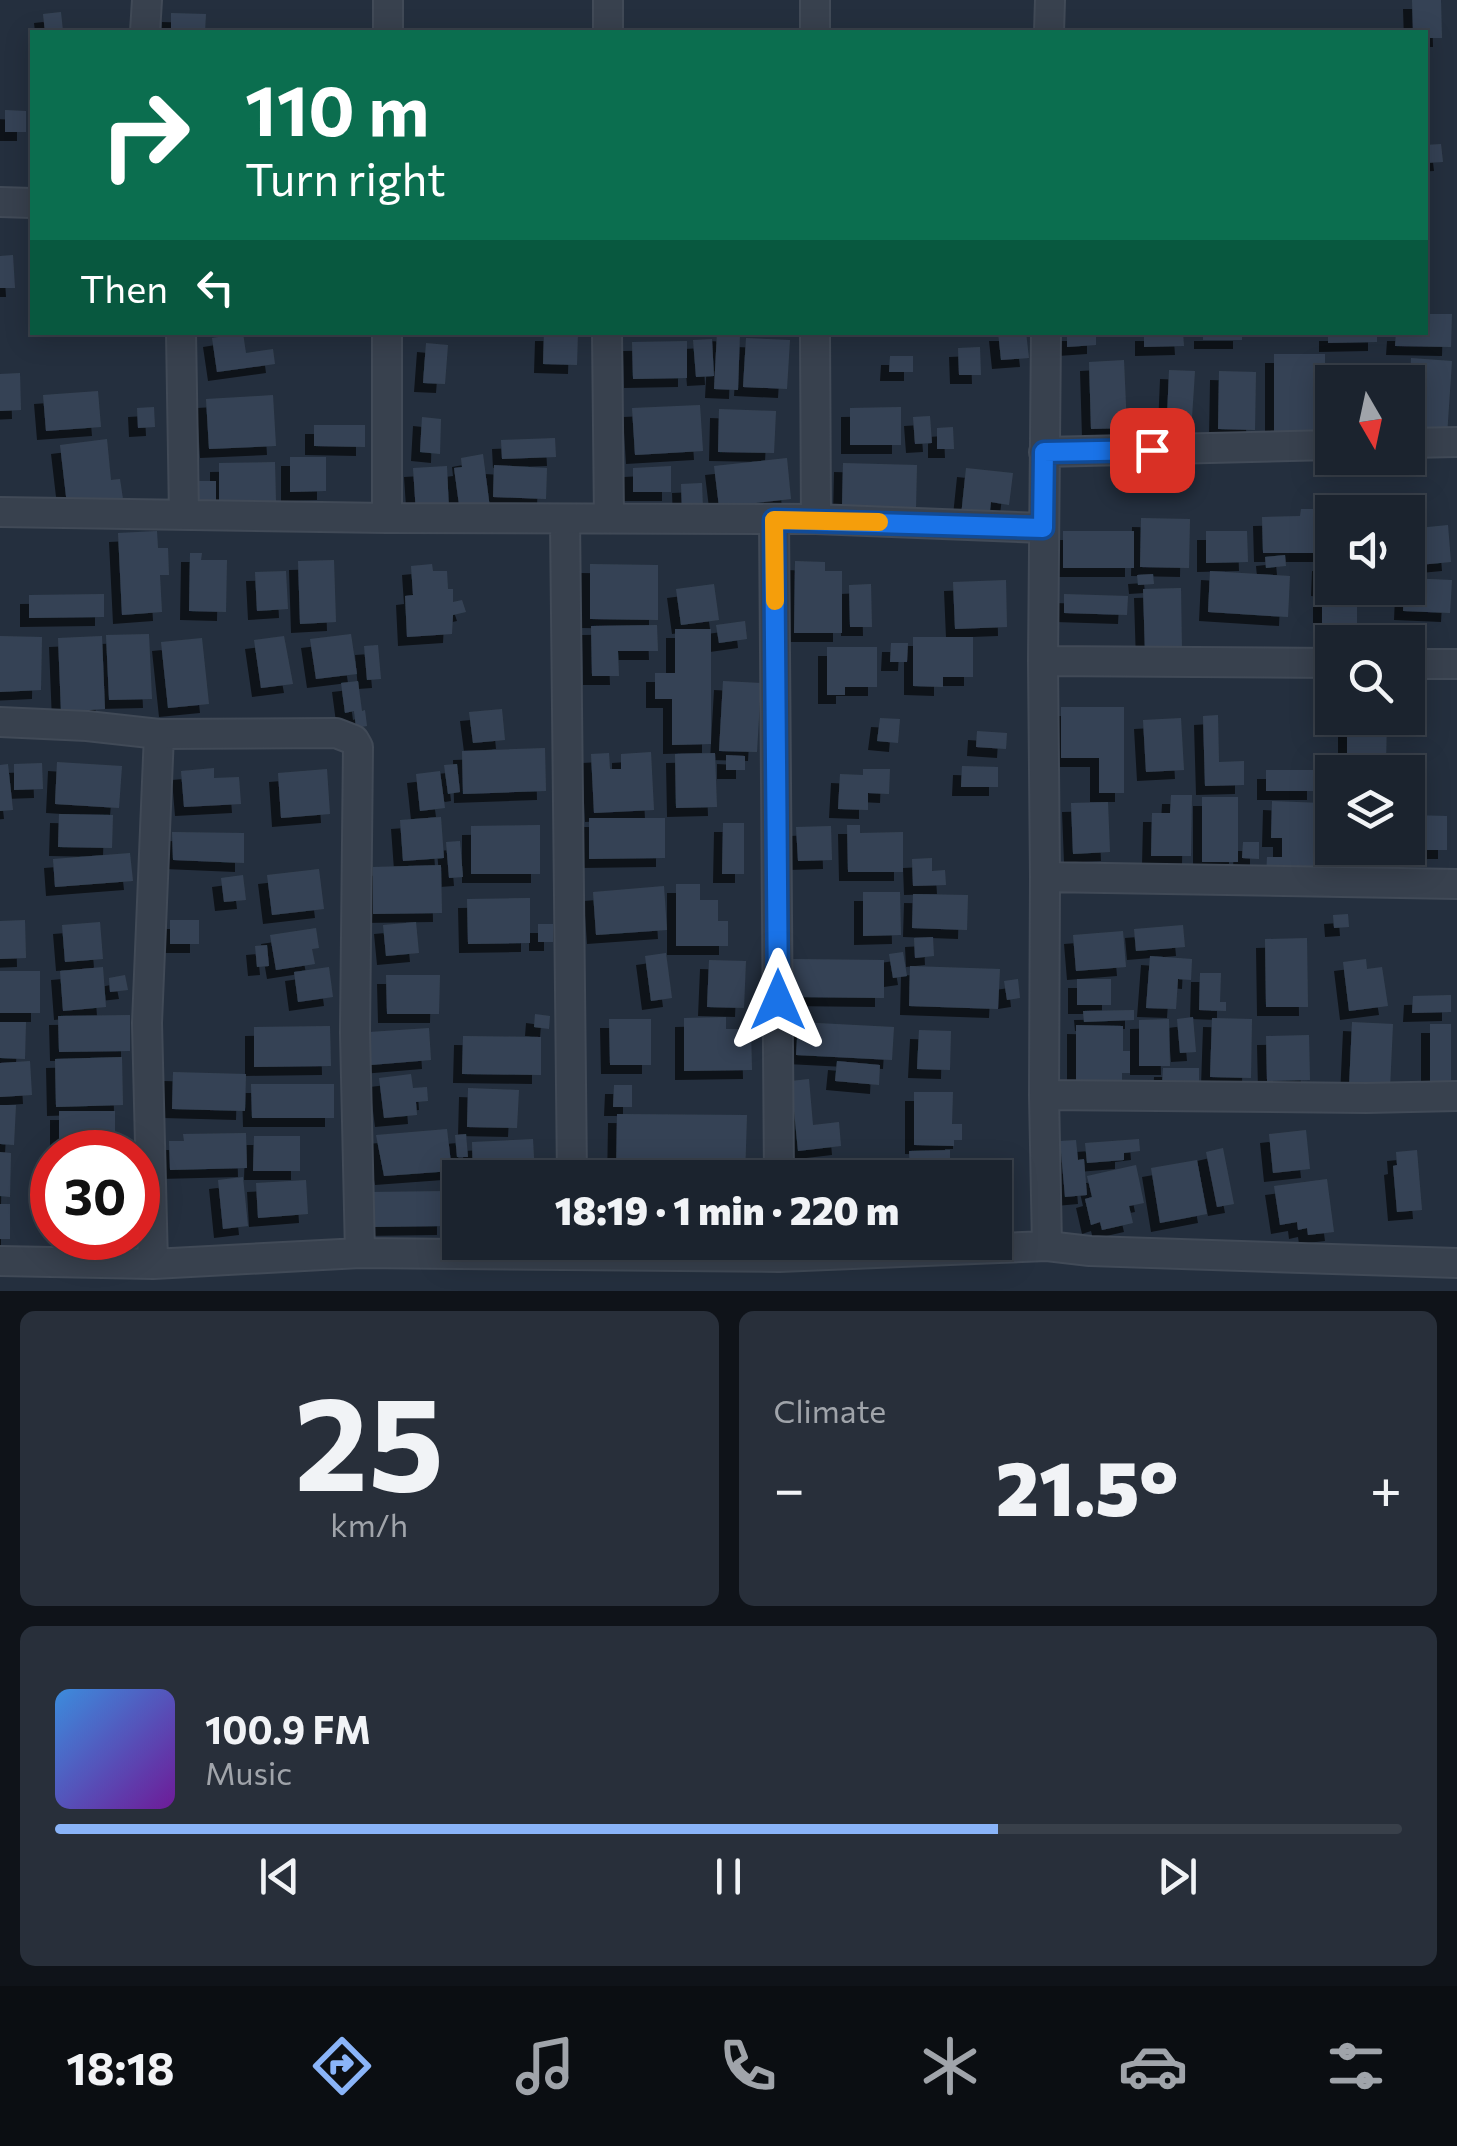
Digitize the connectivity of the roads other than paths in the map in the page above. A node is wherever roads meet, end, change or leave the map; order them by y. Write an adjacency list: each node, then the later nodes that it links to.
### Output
1 (147, 0): 6 (street)
2 (388, 0): 7 (street)
3 (608, 0): 8 (street)
4 (816, 0): 9 (street)
5 (1050, 0): 10 (street)
6 (145, 30)
7 (388, 30)
8 (608, 30)
9 (815, 30)
10 (1049, 30)
11 (0, 202): 12 (street)
12 (30, 203)
13 (180, 335): 23 (street)
14 (387, 335): 24 (street)
15 (607, 335): 26 (street)
16 (815, 335): 28 (street)
17 (1046, 335): 21 (street)
18 (1457, 442): 19 (street)
19 (1425, 443)
20 (1315, 445): 21 (street)
21 (1044, 452): 29 (street)
22 (0, 512): 23 (street)
23 (184, 515): 24 (street)
24 (387, 518): 25 (street)
25 (565, 518): 26 (street); 40 (street)
26 (609, 518): 27 (street)
27 (774, 520): 28 (street); 41 (street)
28 (816, 520): 29 (street)
29 (1043, 528): 30 (street)
30 (1043, 661): 31 (street); 36 (street)
31 (1315, 663)
32 (1425, 664): 33 (street)
33 (1457, 664)
34 (0, 722): 35 (street)
35 (158, 734): 45 (street); 48 (street)
36 (1046, 877): 37 (street); 38 (street)
37 (1457, 884)
38 (1044, 1096): 39 (street); 42 (street)
39 (1457, 1096)
40 (572, 1160)
41 (779, 1160)
42 (1048, 1246): 43 (street); 47 (street)
43 (1012, 1247)
44 (442, 1251): 45 (street)
45 (360, 1253): 48 (street)
46 (0, 1261): 48 (street)
47 (1457, 1263)
48 (154, 1264)

